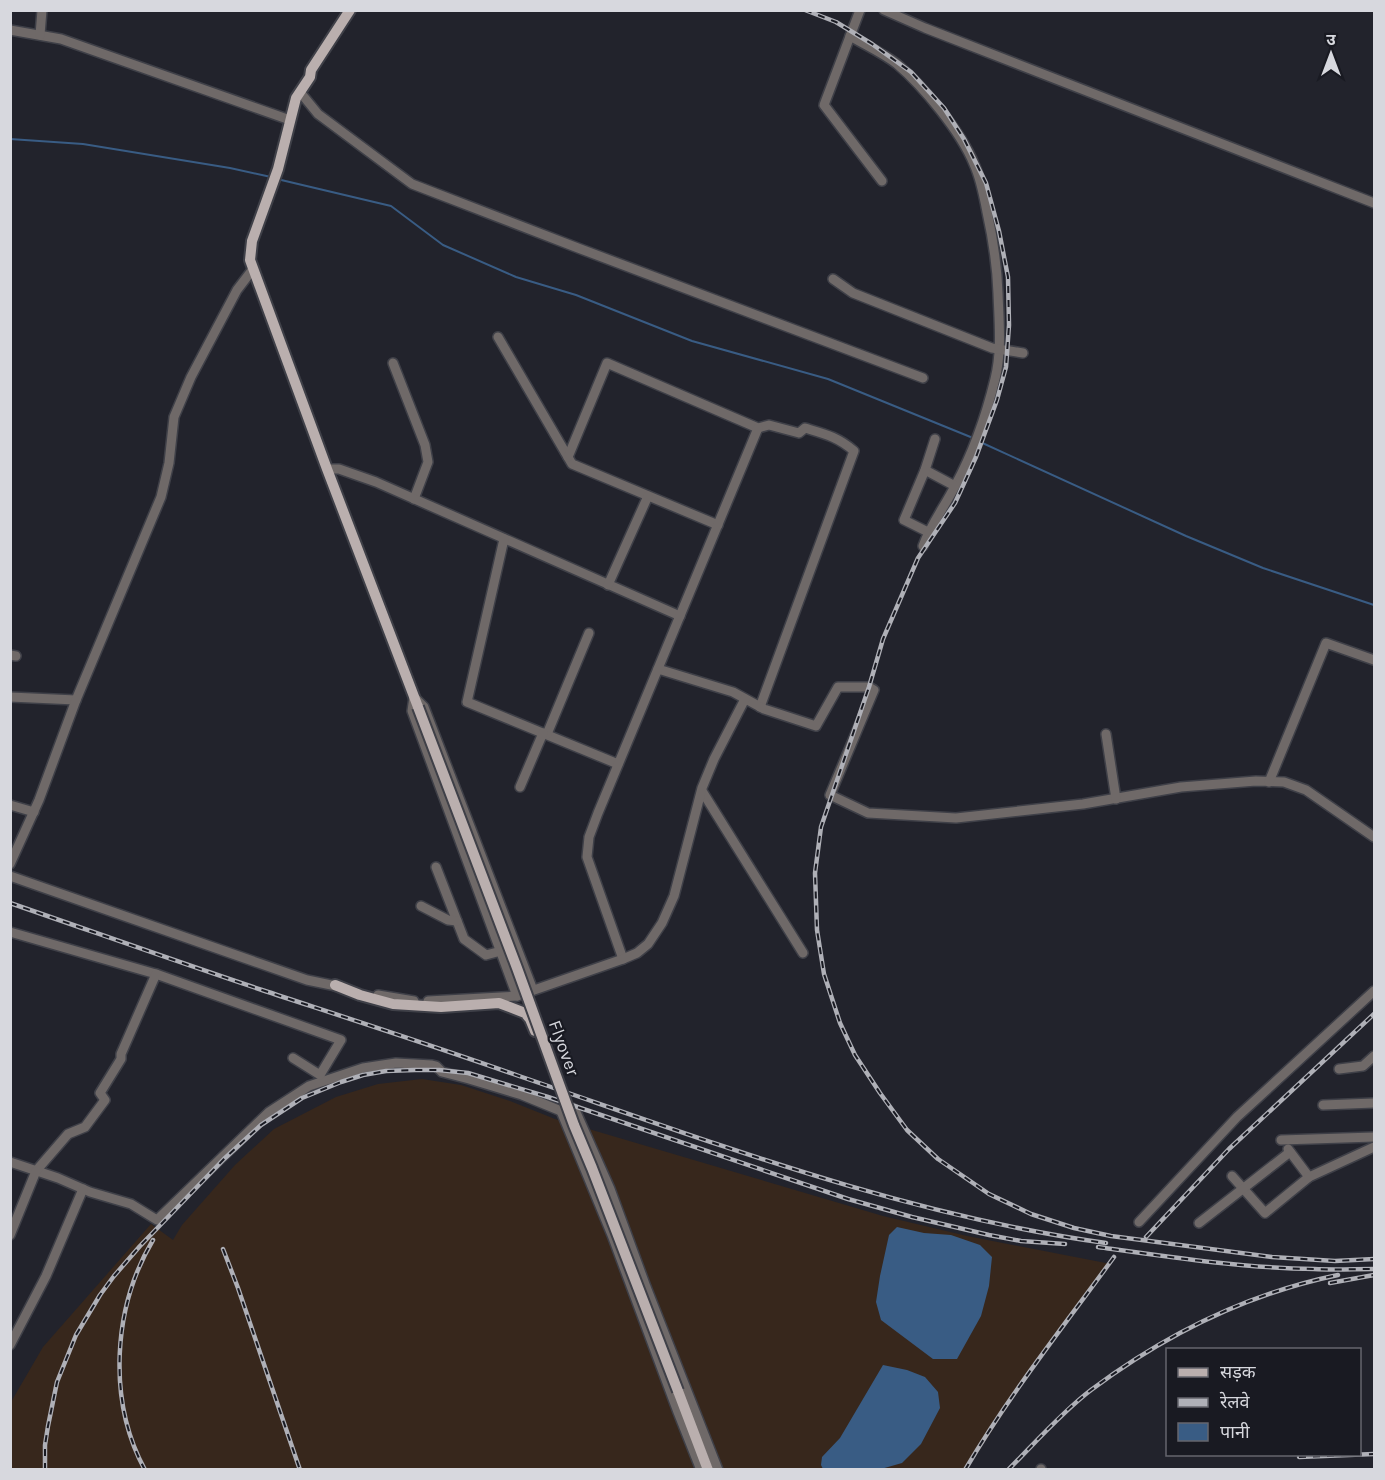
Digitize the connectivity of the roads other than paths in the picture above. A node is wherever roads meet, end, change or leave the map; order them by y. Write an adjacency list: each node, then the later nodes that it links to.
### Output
1 (42, 10): 6 (street)
2 (860, 10): 7 (street)
3 (884, 10): 11 (street)
4 (352, 12): 8 (main road, Flyover)
5 (10, 30): 6 (street)
6 (40, 35): 9 (street)
7 (850, 36): 10 (street); 15 (street)
8 (300, 92): 9 (main road, Flyover); 18 (street)
9 (290, 120): 12 (main road, Flyover)
10 (882, 181)
11 (1374, 203)
12 (253, 269): 22 (main road, Flyover); 38 (street)
13 (832, 279): 15 (street)
14 (498, 337): 21 (street)
15 (1000, 349): 16 (street); 24 (street)
16 (1023, 353)
17 (393, 363): 26 (street)
18 (922, 378)
19 (758, 428): 21 (street); 27 (street); 40 (street)
20 (935, 439): 23 (street)
21 (568, 458): 25 (street)
22 (327, 469): 26 (street); 39 (main road, Flyover)
23 (925, 470): 24 (street); 28 (street)
24 (956, 486): 28 (street)
25 (648, 496): 27 (street); 31 (street)
26 (414, 499): 29 (street)
27 (718, 525): 32 (street)
28 (928, 532): 30 (street)
29 (504, 538): 31 (street); 41 (street)
30 (922, 546)
31 (608, 585): 32 (street)
32 (680, 616): 35 (street)
33 (589, 633): 41 (street)
34 (1374, 660): 44 (street)
35 (658, 669): 37 (street); 43 (street)
36 (10, 697): 38 (street)
37 (745, 699): 40 (street); 46 (street)
38 (76, 700): 49 (street)
39 (416, 702): 57 (street); 62 (street); 67 (main road, Flyover, bridge)
40 (760, 707): 47 (street)
41 (545, 733): 43 (street); 45 (street)
42 (1106, 734): 47 (street)
43 (618, 764): 59 (street)
44 (1269, 782): 47 (street); 50 (street)
45 (520, 787)
46 (702, 791): 58 (street); 59 (street)
47 (1116, 799)
48 (10, 805): 49 (street)
49 (34, 812): 51 (street)
50 (1374, 837)
51 (10, 864)
52 (436, 867): 55 (street)
53 (10, 876): 61 (street)
54 (421, 906): 55 (street)
55 (457, 921): 57 (street)
56 (10, 932): 60 (street)
57 (501, 951): 64 (street)
58 (803, 952)
59 (623, 959): 62 (street)
60 (156, 975): 66 (street); 76 (street)
61 (335, 985): 64 (street); 67 (main road, bridge)
62 (533, 990): 64 (street)
63 (1374, 991): 81 (street)
64 (517, 996)
65 (1374, 1056): 68 (street)
66 (293, 1058)
67 (551, 1062): 85 (main road, Flyover, bridge)
68 (1339, 1069)
69 (1374, 1103): 70 (street)
70 (1323, 1105)
71 (561, 1111): 80 (street); 85 (street); 85 (street)
72 (1374, 1137): 74 (street)
73 (1374, 1147): 78 (street)
74 (1290, 1152): 78 (street); 79 (street)
75 (10, 1162): 76 (street)
76 (36, 1170): 80 (street); 83 (street)
77 (1232, 1176): 79 (street)
78 (1309, 1177): 79 (street)
79 (1243, 1188): 82 (street)
80 (83, 1189): 84 (street)
81 (1139, 1222)
82 (1199, 1223)
83 (10, 1235)
84 (10, 1345)
85 (685, 1409): 86 (main road, Flyover)
86 (702, 1453): 87 (main road, Flyover); 88 (street)
87 (705, 1468)
88 (718, 1470)

